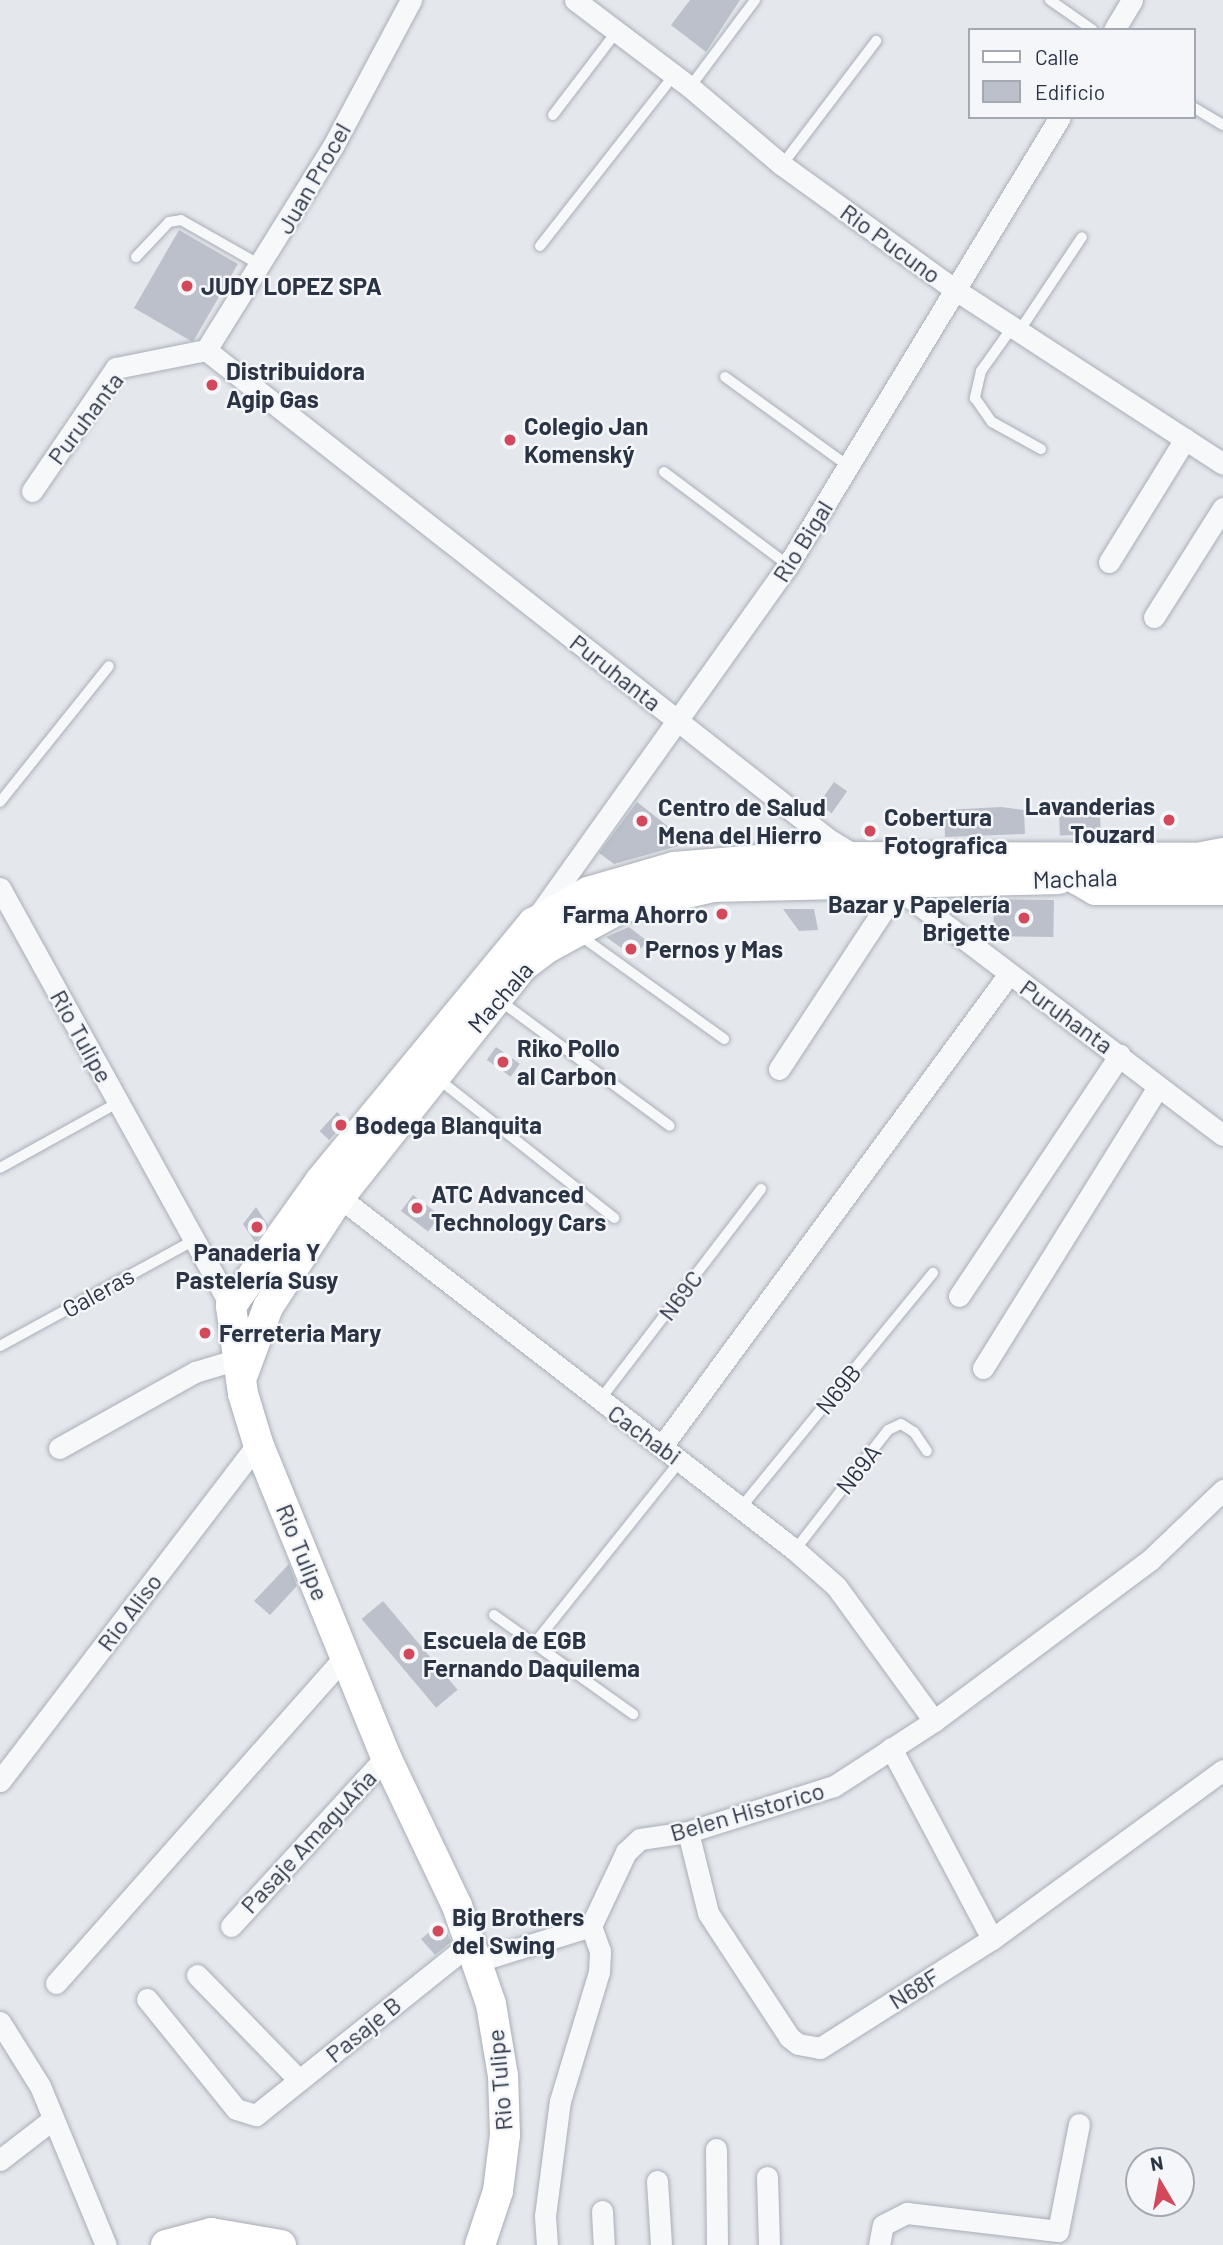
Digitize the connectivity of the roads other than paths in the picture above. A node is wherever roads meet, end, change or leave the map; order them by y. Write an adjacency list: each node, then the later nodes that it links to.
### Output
1 (411, 0): 19 (street, Juan Procel)
2 (575, 0): 8 (street, Rio Pucuno)
3 (755, 0): 10 (lane)
4 (1050, 0): 6 (lane)
5 (1132, 0): 7 (street)
6 (1090, 28)
7 (1115, 28)
8 (617, 31): 10 (street, Rio Pucuno); 12 (lane)
9 (876, 41): 15 (lane)
10 (682, 81): 15 (street, Rio Pucuno); 17 (lane)
11 (1195, 108): 14 (lane)
12 (553, 115)
13 (1059, 119): 20 (street, Rio Bigal)
14 (1223, 125)
15 (782, 165): 20 (street, Rio Pucuno)
16 (1082, 237): 21 (lane)
17 (540, 246)
18 (136, 257): 19 (lane)
19 (262, 265): 22 (street, Juan Procel)
20 (957, 291): 21 (street, Rio Pucuno); 27 (street, Rio Bigal)
21 (1014, 331): 24 (street, Rio Pucuno); 25 (lane)
22 (206, 350): 29 (street, Puruhanta); 35 (street, Puruhanta)
23 (725, 377): 27 (lane)
24 (1185, 439): 26 (street, Rio Pucuno); 31 (street)
25 (1041, 449)
26 (1223, 464)
27 (849, 466): 32 (street, Rio Bigal)
28 (664, 472): 32 (lane)
29 (32, 491)
30 (1223, 508): 33 (street)
31 (1110, 562)
32 (788, 565): 35 (street, Rio Bigal)
33 (1154, 617)
34 (109, 666): 36 (lane)
35 (679, 721): 37 (street, Puruhanta); 44 (street, Rio Bigal)
36 (0, 802)
37 (856, 856): 39 (main road, Machala); 40 (street, Puruhanta); 44 (main road, Machala)
38 (1218, 861): 39 (main road, Machala)
39 (1077, 869): 40 (main road, Machala); 42 (main road)
40 (892, 884): 43 (main road, Machala); 45 (street, Puruhanta); 49 (street)
41 (0, 888): 52 (street, Rio Tulipe)
42 (1223, 888)
43 (575, 933): 44 (main road, Machala); 47 (lane)
44 (540, 935): 46 (main road, Machala); 57 (main road, Machala)
45 (1009, 974): 48 (street, Puruhanta); 68 (street)
46 (497, 999): 50 (main road, Machala); 53 (lane)
47 (724, 1039)
48 (1120, 1055): 51 (street, Puruhanta); 61 (street)
49 (779, 1069)
50 (435, 1076): 57 (main road, Machala); 58 (lane)
51 (1158, 1087): 54 (street, Puruhanta); 65 (street)
52 (118, 1102): 55 (lane); 59 (street, Rio Tulipe)
53 (670, 1126)
54 (1223, 1135)
55 (0, 1168)
56 (761, 1189): 66 (lane, N69C)
57 (330, 1190): 62 (main road, Machala); 64 (main road, Machala); 66 (street, Cachabi)
58 (614, 1218)
59 (195, 1239): 62 (street, Rio Tulipe); 63 (lane, Galeras)
60 (933, 1273): 73 (lane, N69B)
61 (959, 1296)
62 (231, 1306): 64 (main road, Rio Tulipe)
63 (0, 1346)
64 (240, 1368): 67 (main road, Rio Tulipe); 69 (street)
65 (983, 1368)
66 (599, 1401): 68 (street, Cachabi)
67 (258, 1443): 77 (main road, Rio Tulipe); 83 (street, Rio Aliso)
68 (662, 1446): 71 (street, Cachabi)
69 (59, 1448)
70 (927, 1451): 74 (lane, N69A)
71 (681, 1460): 73 (street, Cachabi); 76 (lane)
72 (1223, 1490): 79 (street, Belen Historico)
73 (743, 1505): 74 (street, Cachabi)
74 (795, 1550): 79 (street, Cachabi)
75 (494, 1615): 76 (lane)
76 (534, 1644): 78 (lane)
77 (346, 1655): 81 (main road, Rio Tulipe); 90 (street)
78 (634, 1714)
79 (934, 1721): 80 (street, Belen Historico)
80 (891, 1748): 84 (street, Belen Historico); 87 (street)
81 (386, 1757): 85 (street, Pasaje AmaguAña); 88 (main road, Rio Tulipe)
82 (1223, 1770): 87 (street, N68F)
83 (0, 1781)
84 (688, 1832): 86 (street, Belen Historico); 87 (street, N68F)
85 (231, 1926)
86 (591, 1926): 88 (street); 105 (street)
87 (992, 1939)
88 (474, 1952): 93 (street, Pasaje B); 104 (main road, Rio Tulipe)
89 (197, 1975): 93 (street)
90 (56, 1983)
91 (147, 1999): 93 (street, Pasaje B)
92 (0, 2022): 94 (street)
93 (299, 2080)
94 (53, 2119): 97 (street); 101 (street)
95 (1079, 2124): 110 (street)
96 (716, 2149): 108 (street)
97 (0, 2160)
98 (767, 2176): 109 (street)
99 (657, 2181): 107 (street)
100 (602, 2211): 106 (street)
101 (106, 2245)
102 (166, 2245): 103 (main road)
103 (281, 2245)
104 (480, 2245)
105 (547, 2245)
106 (604, 2245)
107 (661, 2245)
108 (717, 2245)
109 (769, 2245)
110 (879, 2245)

